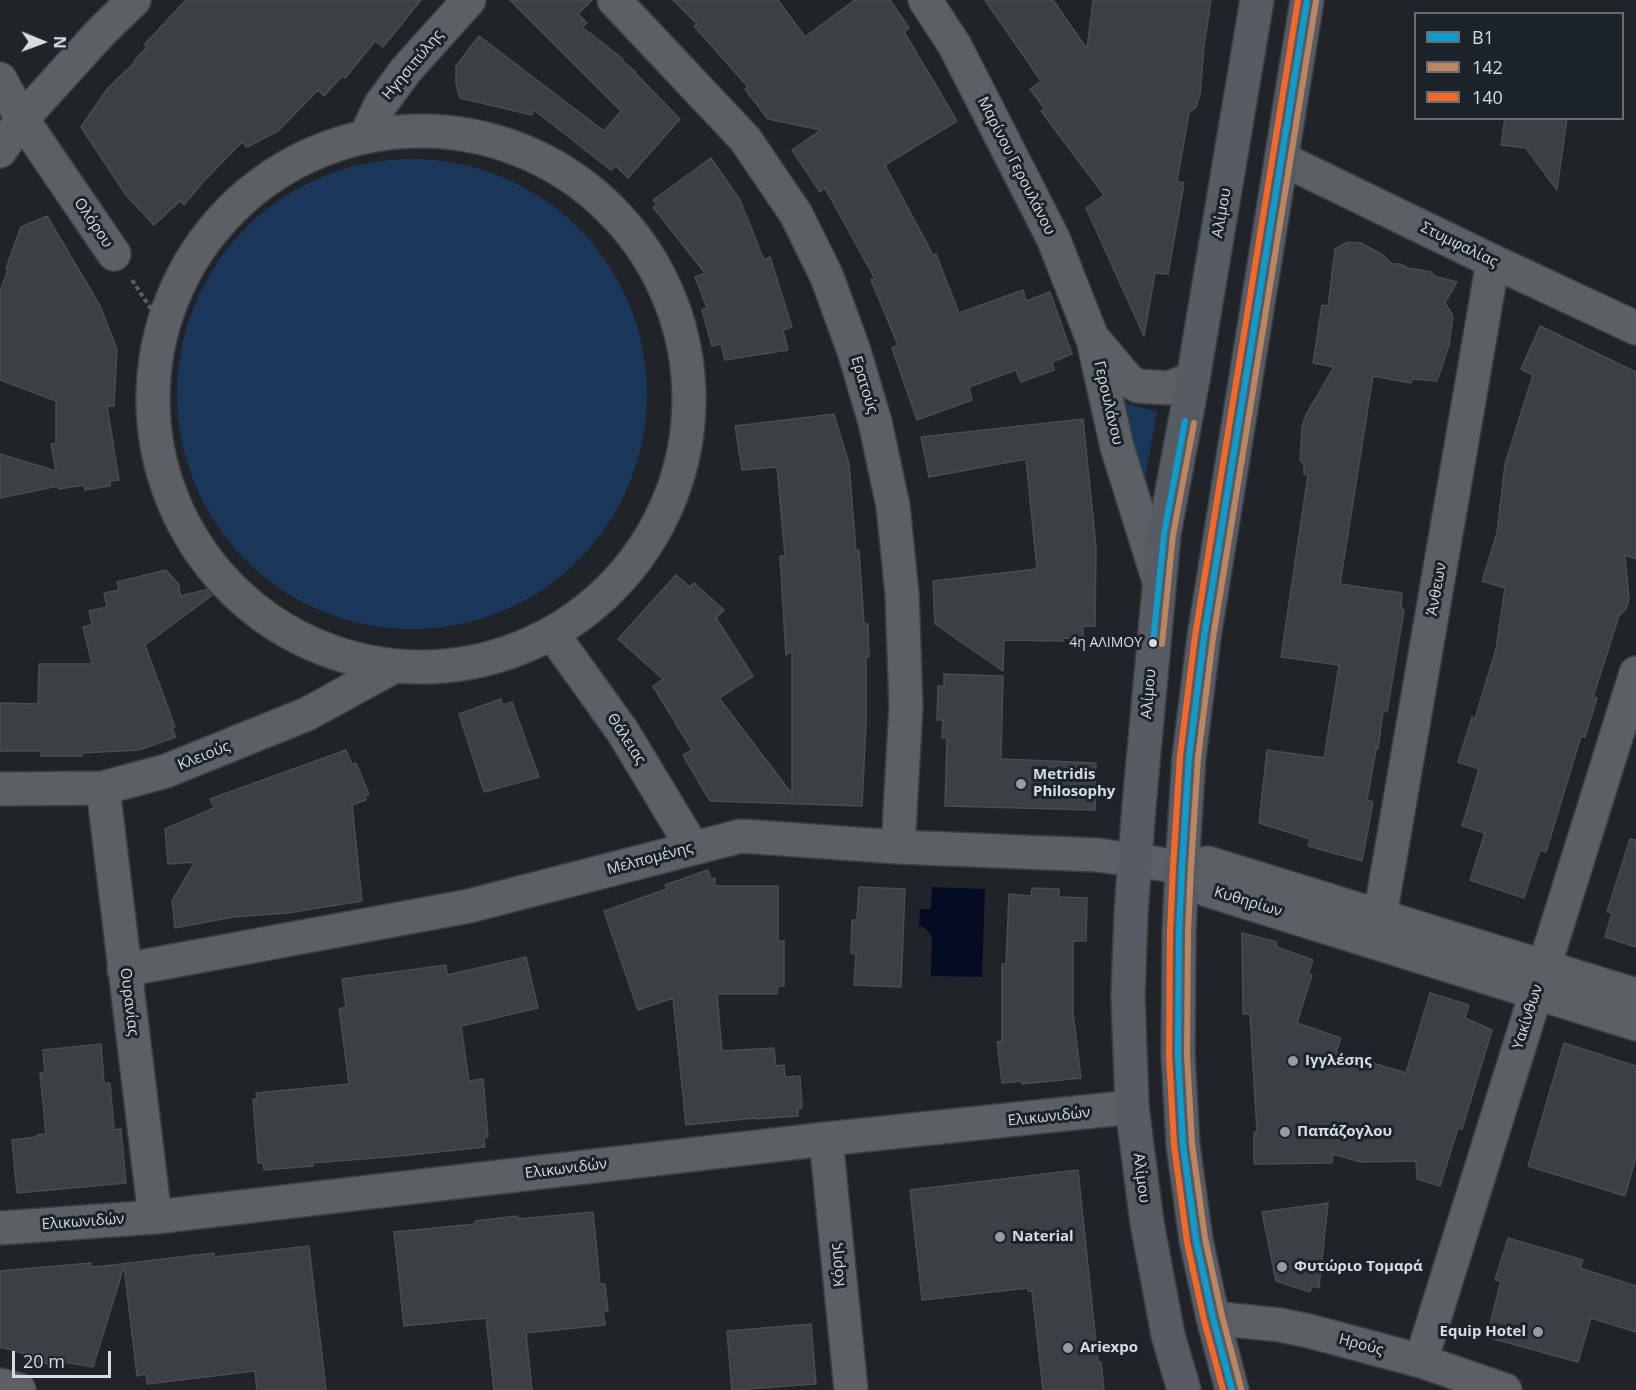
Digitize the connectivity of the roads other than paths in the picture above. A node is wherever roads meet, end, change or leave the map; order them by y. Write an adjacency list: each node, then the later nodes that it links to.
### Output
1 (134, 0): 8 (street)
2 (469, 0): 9 (street, Ηγησιπύλης)
3 (614, 0): 23 (street, Ερατούς)
4 (925, 0): 15 (street, Μαρίνου Γερουλάνου)
5 (1257, 0): 16 (main road, Αλίμου)
6 (1307, 0): 11 (main road)
7 (0, 79): 8 (street, Ολόρου)
8 (22, 118): 10 (street); 12 (street, Ολόρου)
9 (366, 135): 18 (street); 19 (street)
10 (0, 151)
11 (1282, 159): 13 (street, Στυμφαλίας); 26 (main road)
12 (114, 254)
13 (1493, 261): 14 (street, Στυμφαλίας); 27 (street, Άνθεων)
14 (1636, 328)
15 (1093, 340): 16 (street, Γερουλάνου); 17 (street, Γερουλάνου)
16 (1193, 379): 17 (main road, Αλίμου)
17 (1159, 581): 25 (main road, Αλίμου)
18 (552, 633): 19 (street); 24 (street, Θάλειας)
19 (393, 667): 21 (street, Κλειούς)
20 (1636, 672): 29 (street, Υακίνθων)
21 (104, 788): 22 (street, Κλειούς); 28 (street, Ουρανίας)
22 (0, 789)
23 (898, 847): 24 (street, Μελπομένης); 25 (street, Μελπομένης)
24 (693, 848): 28 (street, Μελπομένης)
25 (1135, 860): 26 (street, Μελπομένης); 32 (main road, Αλίμου)
26 (1182, 867): 27 (street, Κυθηρίων); 29 (street, Κυθηρίων); 36 (main road)
27 (1380, 916): 29 (street, Κυθηρίων)
28 (124, 970): 34 (street, Ουρανίας)
29 (1540, 980): 30 (street, Κυθηρίων); 31 (street, Κυθηρίων); 37 (street, Υακίνθων)
30 (1636, 995)
31 (1636, 1024)
32 (1132, 1107): 33 (street, Ελικωνιδών); 41 (main road, Αλίμου)
33 (826, 1139): 34 (street, Ελικωνιδών); 40 (street, Κόρης)
34 (155, 1216): 35 (street, Ελικωνιδών)
35 (0, 1228)
36 (1213, 1318): 37 (street, Ηρούς); 42 (main road)
37 (1421, 1361): 43 (street, Ηρούς)
38 (0, 1385): 39 (street)
39 (19, 1390)
40 (850, 1390)
41 (1184, 1390)
42 (1233, 1390)
43 (1505, 1390)

